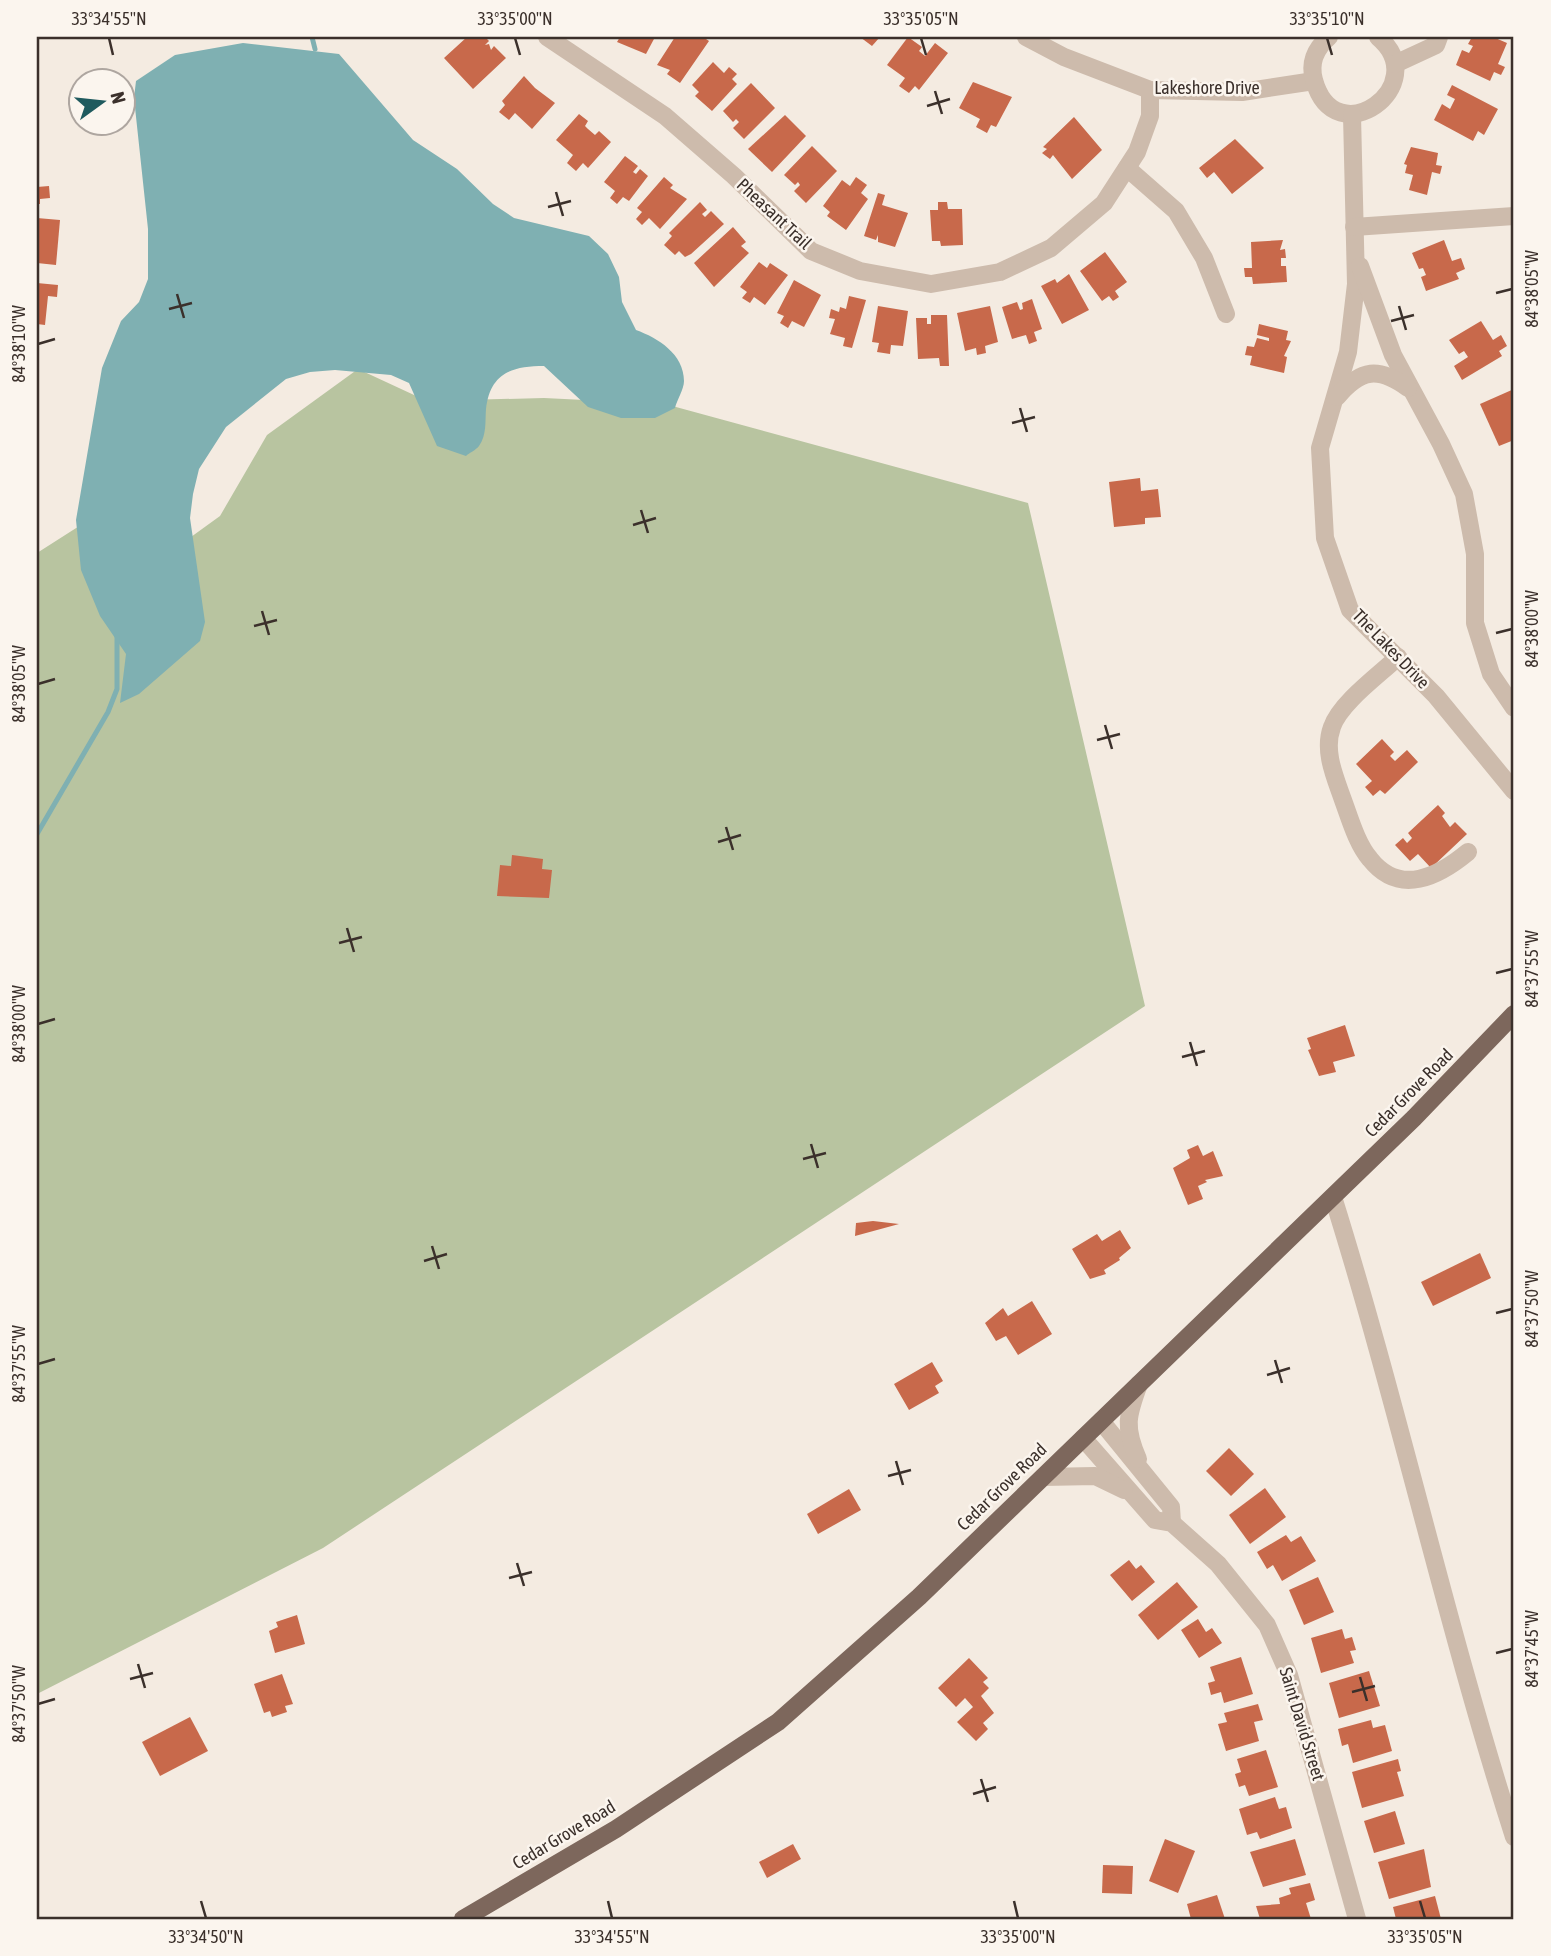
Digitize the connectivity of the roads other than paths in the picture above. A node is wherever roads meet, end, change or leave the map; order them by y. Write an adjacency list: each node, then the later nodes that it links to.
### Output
1 (547, 37): 10 (street, Pheasant Trail)
2 (1026, 37): 8 (street, Lakeshore Drive)
3 (1329, 37): 7 (street)
4 (1378, 37): 6 (street)
5 (1439, 37): 6 (street)
6 (1395, 64): 9 (street)
7 (1314, 80): 8 (street, Lakeshore Drive); 9 (street)
8 (1150, 90): 10 (street, Pheasant Trail)
9 (1352, 115): 12 (street, The Lakes Drive)
10 (1127, 168): 14 (street)
11 (1514, 216): 12 (street)
12 (1354, 227): 13 (street, The Lakes Drive)
13 (1355, 252): 15 (street, The Lakes Drive); 16 (street, The Lakes Drive)
14 (1226, 314)
15 (1413, 393): 16 (street, The Lakes Drive); 18 (street, The Lakes Drive)
16 (1334, 400): 17 (street, The Lakes Drive)
17 (1398, 657): 19 (street, The Lakes Drive); 20 (street)
18 (1514, 708)
19 (1514, 790)
20 (1468, 852)
21 (1514, 1014): 22 (main road, Cedar Grove Road)
22 (1333, 1197): 23 (main road, Cedar Grove Road); 30 (street)
23 (1139, 1384): 24 (main road, Cedar Grove Road); 27 (street)
24 (1101, 1421): 25 (main road, Cedar Grove Road); 27 (street, Saint David Street)
25 (1083, 1438): 26 (main road, Cedar Grove Road); 28 (street, Saint David Street)
26 (1043, 1477): 28 (street); 31 (main road, Cedar Grove Road)
27 (1147, 1478): 29 (street, Saint David Street)
28 (1130, 1492): 29 (street, Saint David Street)
29 (1172, 1523): 32 (street, Saint David Street)
30 (1514, 1837)
31 (463, 1919)
32 (1357, 1919)

